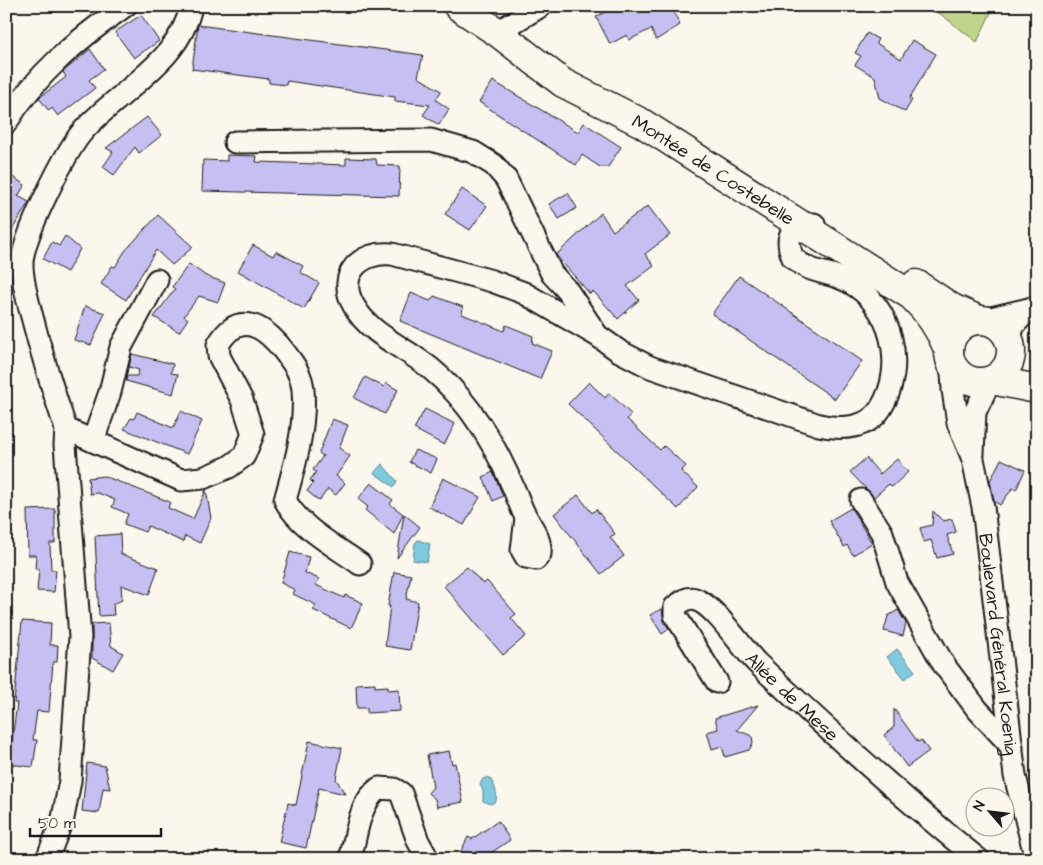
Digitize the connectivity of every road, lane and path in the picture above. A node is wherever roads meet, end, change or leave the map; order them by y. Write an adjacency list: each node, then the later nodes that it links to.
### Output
1 (125, 6): 7 (street)
2 (191, 6): 19 (street)
3 (458, 6): 6 (main road, Montée de Costebelle)
4 (482, 6): 6 (main road, Montée de Costebelle)
5 (541, 6): 6 (street)
6 (503, 28): 9 (main road, Montée de Costebelle); 10 (main road, Montée de Costebelle)
7 (6, 123)
8 (234, 142): 14 (street)
9 (799, 224): 10 (street); 14 (street); 16 (main road, Montée de Costebelle)
10 (862, 249): 13 (main road, Montée de Costebelle)
11 (157, 280): 20 (street)
12 (1033, 308): 13 (street); 15 (street)
13 (981, 320): 15 (main road); 16 (main road)
14 (598, 336): 23 (street)
15 (1010, 345): 17 (main road); 18 (main road)
16 (952, 360): 17 (main road); 21 (street, Boulevard Général Koenig)
17 (991, 380): 18 (main road); 21 (street, Boulevard Général Koenig)
18 (1037, 387)
19 (66, 429): 20 (street); 27 (street)
20 (93, 441): 24 (street)
21 (973, 459): 26 (street, Boulevard Général Koenig)
22 (861, 500): 26 (street)
23 (526, 518)
24 (360, 564)
25 (717, 682): 30 (street, Allée de Mese)
26 (1012, 748): 31 (street, Boulevard Général Koenig)
27 (47, 859)
28 (350, 859): 29 (street)
29 (428, 859)
30 (978, 859)
31 (1036, 859)

